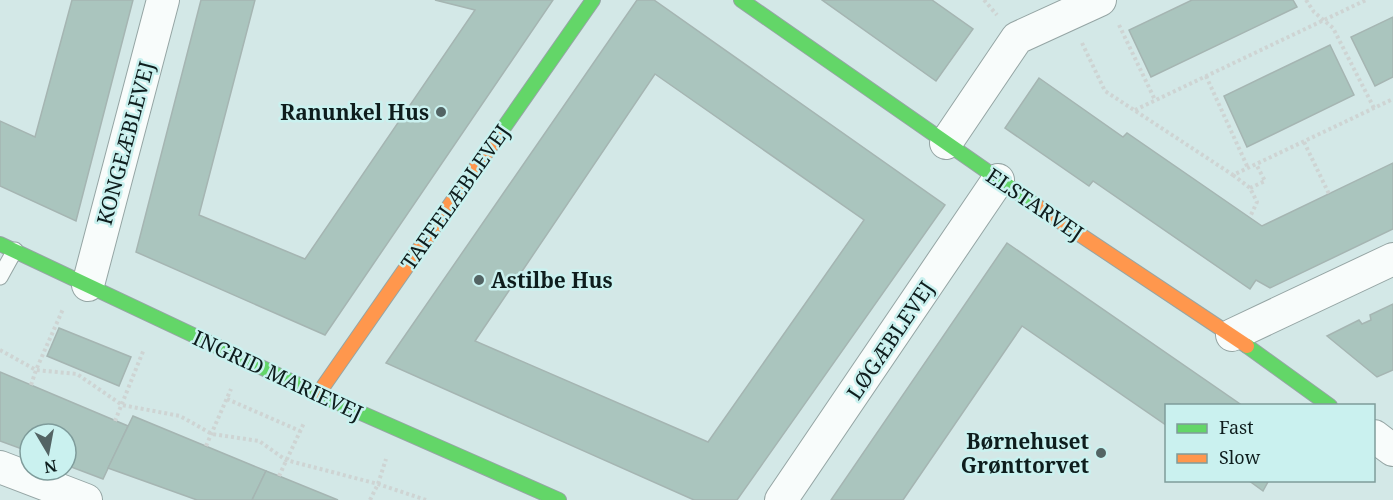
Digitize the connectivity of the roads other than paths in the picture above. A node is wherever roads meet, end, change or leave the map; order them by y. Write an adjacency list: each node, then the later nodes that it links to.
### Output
1 (163, 0): 11 (street, KONGEÆBLEVEJ)
2 (592, 0): 13 (street, TAFFELÆBLEVEJ)
3 (741, 0): 5 (street, ELSTARVEJ)
4 (1108, 10): 5 (street)
5 (946, 143): 6 (street, ELSTARVEJ)
6 (998, 180): 12 (street, ELSTARVEJ); 20 (street, LØGÆBLEVEJ)
7 (0, 244): 8 (street, INGRID MARIEVEJ)
8 (15, 250): 10 (lane); 11 (street, INGRID MARIEVEJ)
9 (1393, 260): 12 (street)
10 (0, 277)
11 (82, 282): 13 (street, INGRID MARIEVEJ)
12 (1232, 335): 14 (street, ELSTARVEJ)
13 (318, 394): 19 (street, INGRID MARIEVEJ)
14 (1329, 404)
15 (1375, 437): 16 (street)
16 (1393, 450)
17 (0, 467): 18 (street)
18 (86, 500)
19 (559, 500)
20 (781, 500)

